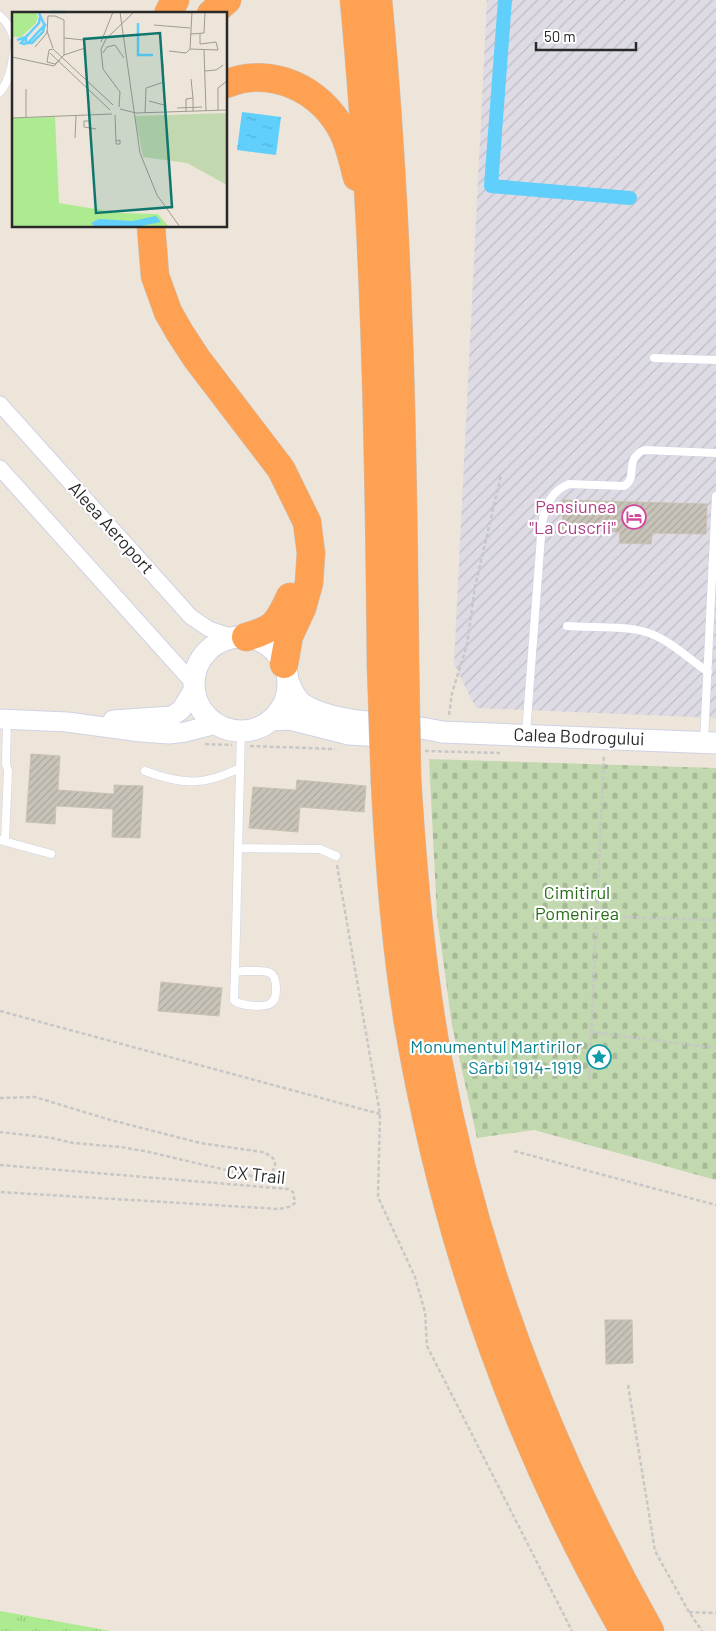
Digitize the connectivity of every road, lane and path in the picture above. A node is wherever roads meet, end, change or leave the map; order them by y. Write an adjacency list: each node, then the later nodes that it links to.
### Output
1 (175, 0): 5 (highway)
2 (227, 0): 6 (highway)
3 (354, 0): 13 (highway)
4 (378, 0): 24 (highway)
5 (169, 12)
6 (213, 12)
7 (0, 16): 8 (lane)
8 (12, 32)
9 (12, 66): 11 (lane)
10 (228, 83): 13 (highway)
11 (0, 92)
12 (151, 228): 20 (highway)
13 (371, 234): 24 (highway)
14 (654, 358): 15 (lane)
15 (716, 360)
16 (0, 404): 23 (street, Aleea Aeroport)
17 (716, 453): 33 (lane)
18 (0, 468): 27 (street)
19 (500, 475): 32 (path)
20 (294, 495): 23 (highway); 26 (highway)
21 (716, 496): 25 (lane)
22 (567, 626): 25 (lane)
23 (240, 637): 26 (main road, Calea Bodrogului); 27 (main road)
24 (393, 665): 44 (highway, bridge)
25 (708, 672): 35 (lane)
26 (287, 673): 29 (main road); 32 (main road, Calea Bodrogului)
27 (194, 687): 30 (street); 31 (main road)
28 (4, 720): 30 (street); 42 (lane)
29 (272, 720): 32 (main road, Calea Bodrogului); 34 (main road, Calea Bodrogului)
30 (67, 722): 31 (street)
31 (216, 724): 34 (main road)
32 (445, 732): 33 (main road, Calea Bodrogului)
33 (526, 736): 39 (main road, Calea Bodrogului)
34 (241, 741): 36 (path); 37 (path); 41 (lane)
35 (710, 742): 39 (main road, Calea Bodrogului)
36 (212, 744)
37 (342, 749)
38 (421, 751): 40 (path)
39 (601, 751): 49 (path)
40 (500, 753)
41 (240, 768): 43 (lane); 46 (lane)
42 (4, 771): 45 (lane)
43 (145, 771)
44 (396, 780): 67 (highway); 68 (highway)
45 (3, 840): 47 (lane)
46 (239, 848): 48 (lane); 51 (lane)
47 (51, 854)
48 (336, 856): 57 (path)
49 (597, 916): 50 (path); 53 (path)
50 (716, 920)
51 (235, 972): 51 (lane)
52 (0, 1011): 57 (path)
53 (591, 1032): 54 (path); 55 (path)
54 (716, 1048)
55 (589, 1078)
56 (0, 1098): 58 (path, CX Trail)
57 (380, 1114): 66 (path)
58 (0, 1132)
59 (514, 1151): 62 (path)
60 (0, 1164): 61 (path, CX Trail)
61 (0, 1192)
62 (716, 1205)
63 (628, 1385): 64 (path)
64 (689, 1612): 65 (path); 69 (path)
65 (716, 1613)
66 (572, 1631)
67 (624, 1631)
68 (650, 1631)
69 (702, 1631)

